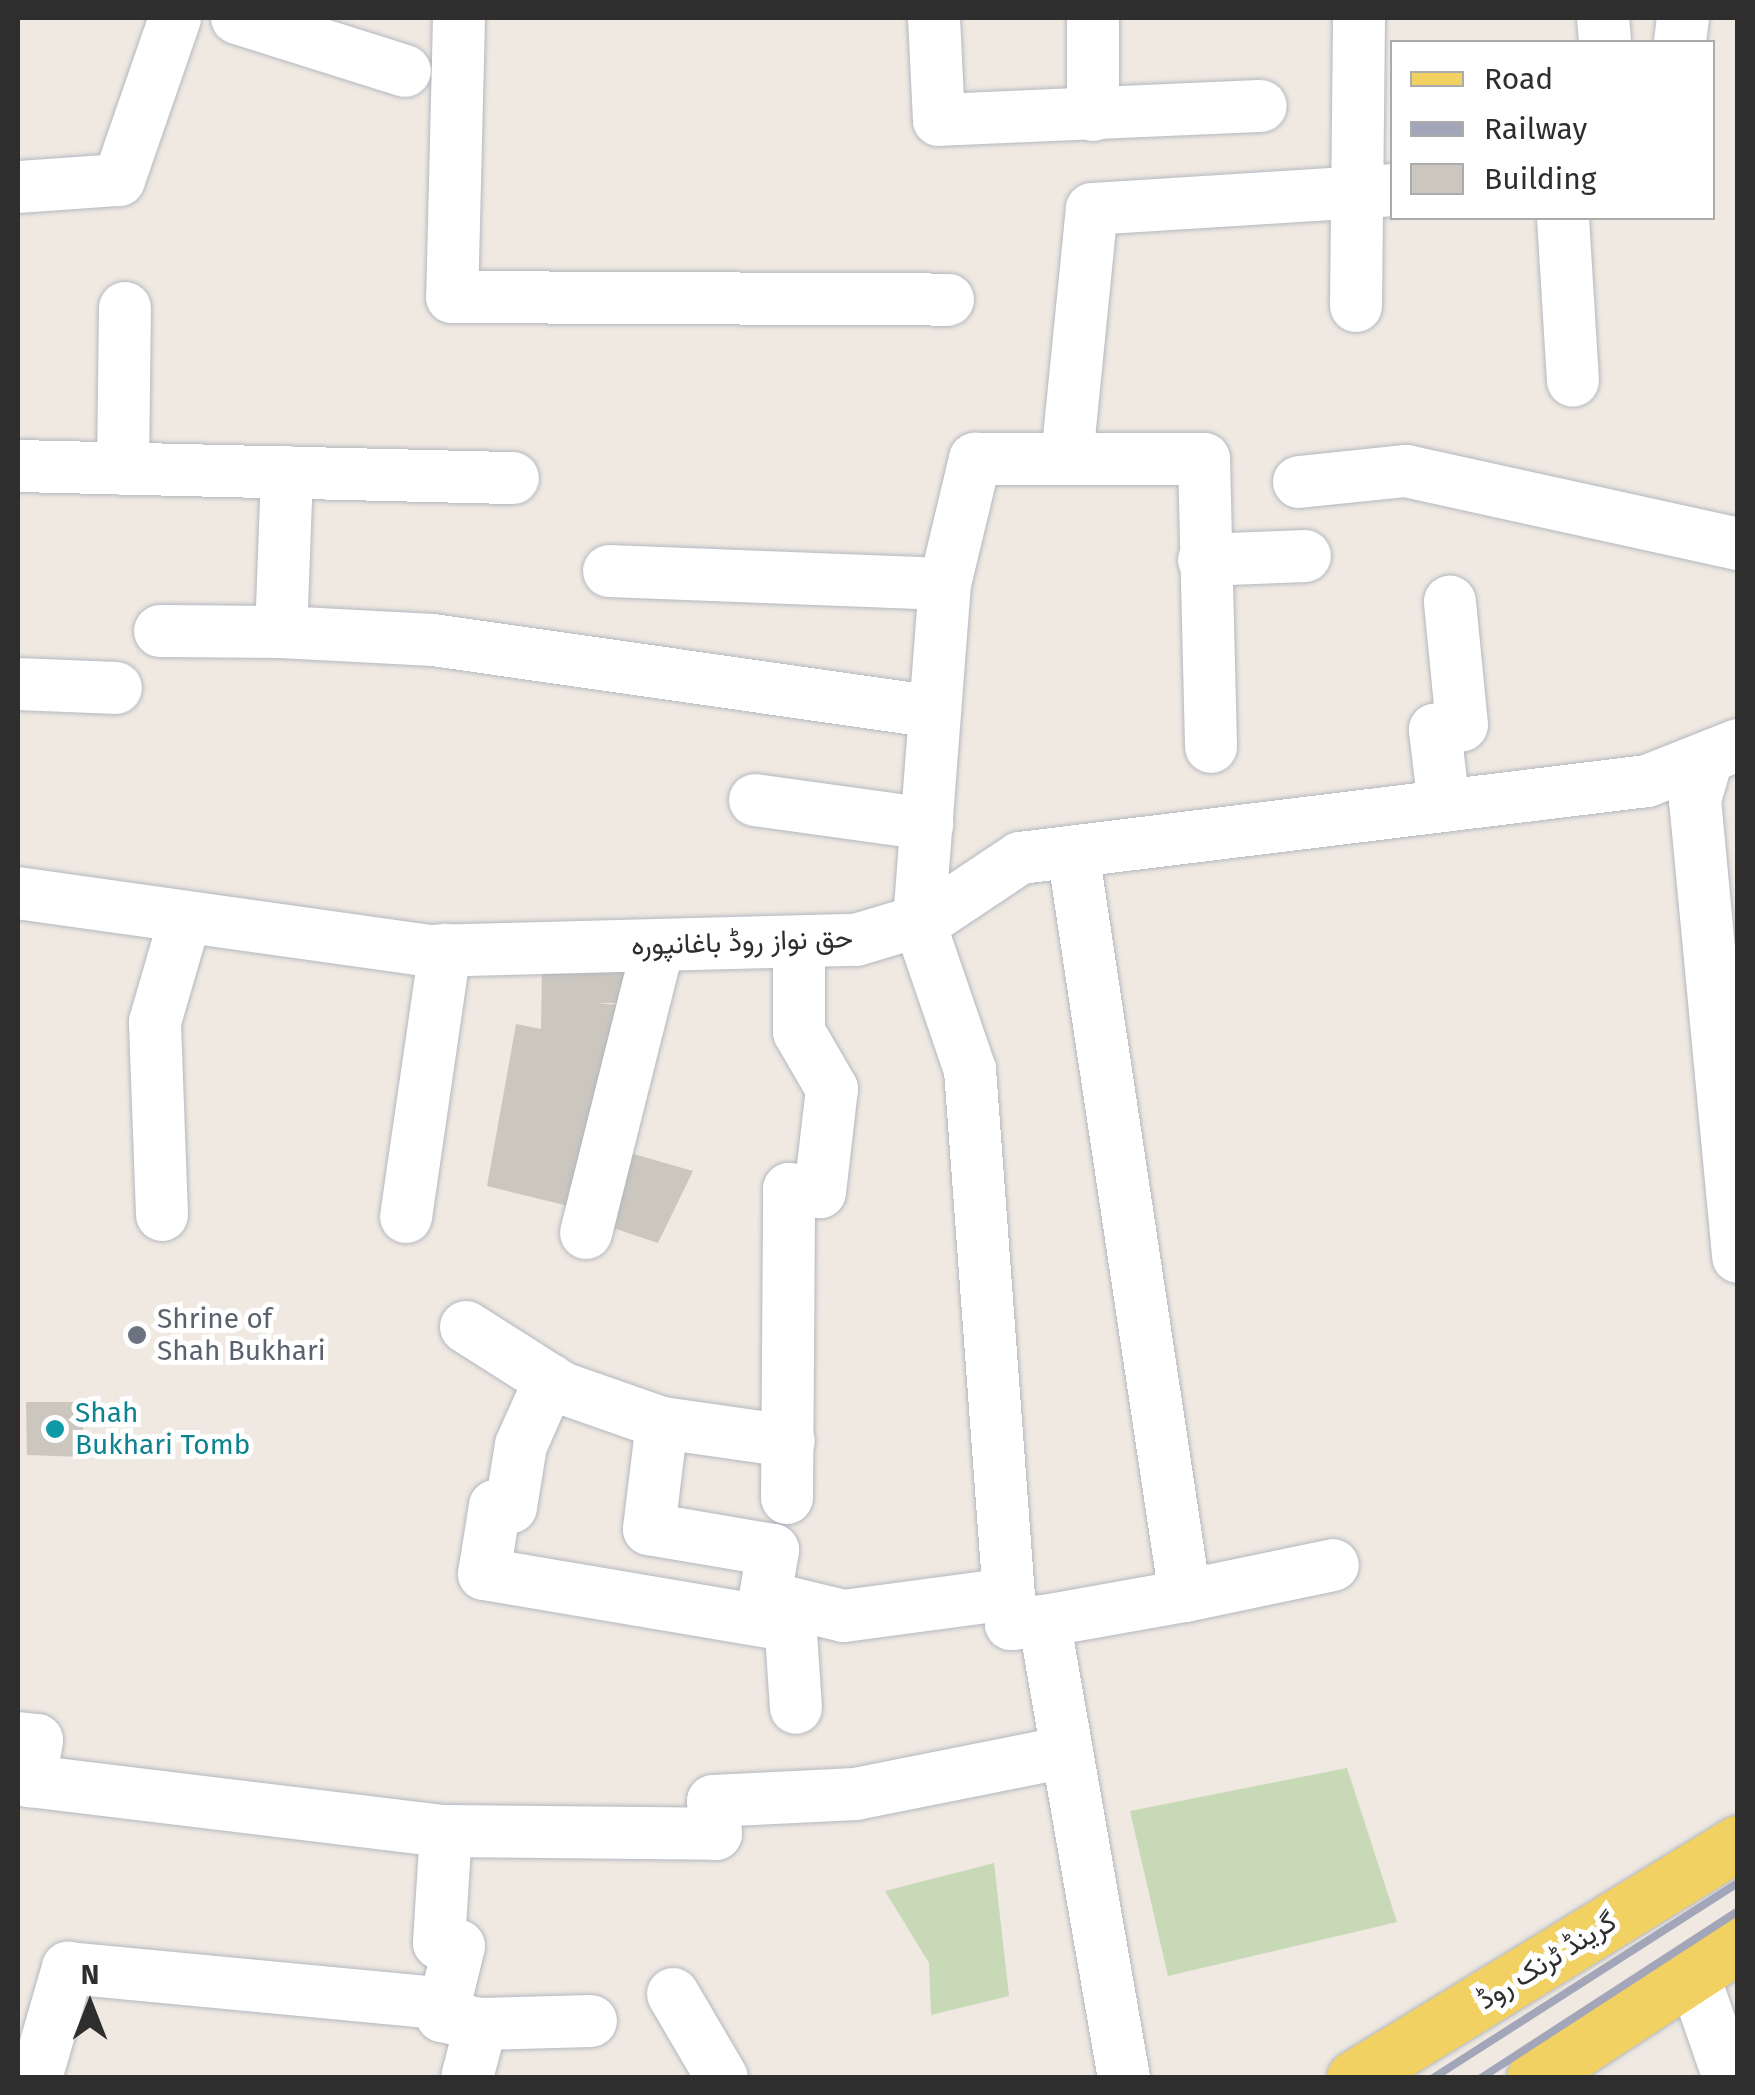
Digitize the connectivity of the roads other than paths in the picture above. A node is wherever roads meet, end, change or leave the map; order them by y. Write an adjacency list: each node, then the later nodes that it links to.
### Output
1 (175, 18): 10 (street)
2 (237, 18): 7 (street)
3 (459, 18): 13 (street)
4 (934, 18): 9 (street)
5 (1093, 18): 9 (street)
6 (1359, 18): 11 (street)
7 (404, 71)
8 (1261, 106): 9 (street)
9 (1094, 115)
10 (18, 187)
11 (1374, 193): 14 (street); 17 (street)
12 (1563, 220): 16 (street)
13 (948, 300)
14 (1356, 306)
15 (125, 308): 19 (street)
16 (1573, 381)
17 (1066, 458): 25 (street); 27 (street)
18 (18, 466): 19 (street)
19 (124, 468): 20 (street)
20 (287, 472): 21 (street); 30 (street)
21 (513, 478)
22 (1299, 482): 23 (street)
23 (1738, 544)
24 (1305, 556): 25 (street)
25 (1204, 560): 34 (street)
26 (609, 571): 27 (street)
27 (945, 584): 33 (street)
28 (1450, 602): 37 (street)
29 (160, 632): 30 (street)
30 (281, 632): 33 (street)
31 (18, 684): 32 (street)
32 (116, 688)
33 (935, 712): 38 (street)
34 (1211, 747)
35 (1722, 752): 37 (street, حق نواز روڈ باغانپورہ); 49 (street)
36 (755, 800): 38 (street)
37 (1444, 806): 39 (street, حق نواز روڈ باغانپورہ)
38 (927, 824): 42 (street)
39 (1073, 852): 42 (street, حق نواز روڈ باغانپورہ); 56 (street)
40 (18, 893): 41 (street, حق نواز روڈ باغانپورہ)
41 (185, 920): 45 (street, حق نواز روڈ باغانپورہ); 46 (street)
42 (919, 922): 43 (street, حق نواز روڈ باغانپورہ); 57 (street)
43 (800, 942): 44 (street, حق نواز روڈ باغانپورہ); 53 (street)
44 (658, 946): 45 (street, حق نواز روڈ باغانپورہ); 48 (street)
45 (445, 950): 47 (street)
46 (162, 1214)
47 (406, 1217)
48 (586, 1234)
49 (1737, 1245)
50 (466, 1327): 51 (street)
51 (550, 1380): 52 (street); 58 (street)
52 (662, 1423): 53 (street); 58 (street)
53 (789, 1441): 54 (street)
54 (787, 1498)
55 (1333, 1565): 56 (street)
56 (1186, 1596): 57 (street)
57 (1026, 1608): 58 (street); 61 (street)
58 (790, 1615): 59 (street)
59 (796, 1708)
60 (18, 1738): 62 (street)
61 (1066, 1752): 62 (street); 72 (street)
62 (446, 1831): 67 (street)
63 (1738, 1843): 73 (main road, گرینڈ ٹرنک روڈ)
64 (1738, 1944): 65 (main road)
65 (1693, 1974): 74 (main road); 75 (street)
66 (673, 1994): 71 (street)
67 (464, 2014): 68 (street); 69 (street); 70 (street)
68 (591, 2020)
69 (36, 2078)
70 (466, 2078)
71 (722, 2078)
72 (1124, 2078)
73 (1354, 2078)
74 (1534, 2078)
75 (1729, 2078)

